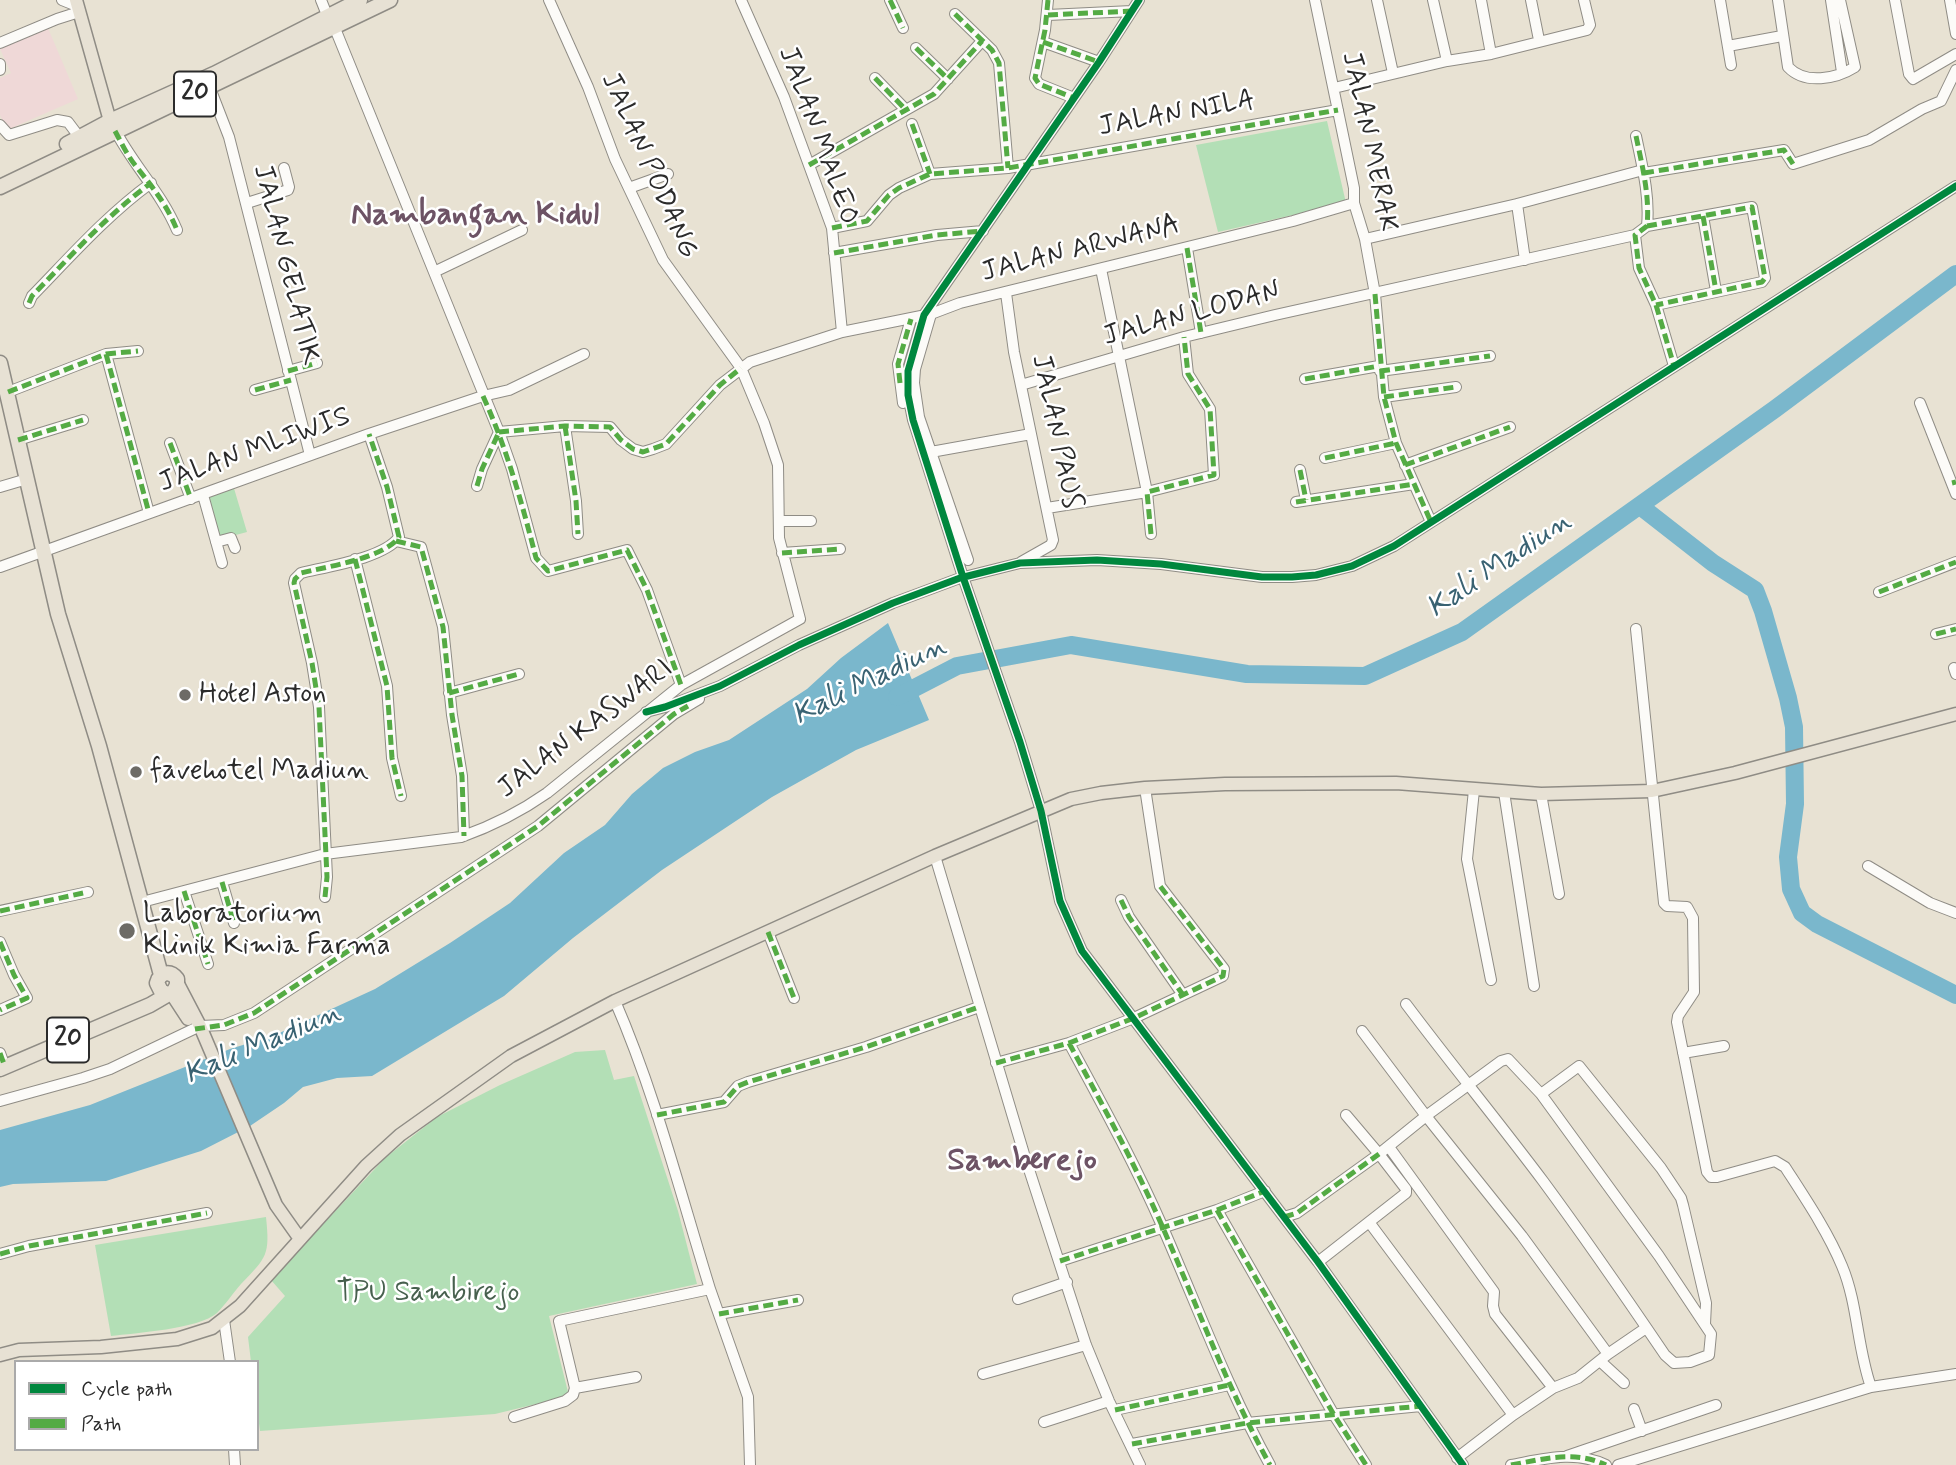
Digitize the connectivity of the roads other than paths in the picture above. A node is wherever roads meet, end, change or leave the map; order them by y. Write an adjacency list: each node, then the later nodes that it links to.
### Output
1 (62, 0): 22 (street)
2 (321, 0): 26 (street)
3 (360, 0): 26 (highway, 20)
4 (390, 0): 26 (highway, 20)
5 (549, 0): 69 (street, JALAN PODANG)
6 (741, 0): 59 (street, JALAN MALEO)
7 (890, 0): 27 (street)
8 (1048, 0): 25 (street)
9 (1139, 0): 23 (street)
10 (1315, 0): 49 (street, JALAN MERAK)
11 (1377, 0): 45 (street)
12 (1433, 0): 38 (street)
13 (1481, 0): 36 (street)
14 (1531, 0): 30 (street)
15 (1584, 0): 30 (street)
16 (1720, 0): 34 (street)
17 (1778, 0): 29 (street)
18 (1831, 0): 44 (street)
19 (1840, 0): 44 (street)
20 (1895, 0): 37 (street)
21 (1950, 0): 28 (street)
22 (77, 6): 33 (street); 55 (main road)
23 (1132, 11): 25 (street); 39 (street)
24 (955, 13): 31 (street)
25 (1048, 15): 32 (street)
26 (331, 21): 48 (highway, 20); 55 (highway, 20); 85 (street)
27 (903, 28)
28 (1956, 34)
29 (1782, 36): 34 (street); 44 (street)
30 (1539, 40): 36 (street)
31 (982, 41): 47 (street); 60 (street)
32 (1042, 42): 39 (street); 50 (street)
33 (0, 43)
34 (1728, 46): 41 (street)
35 (916, 48): 47 (street)
36 (1491, 54): 38 (street)
37 (1956, 54)
38 (1447, 61): 45 (street)
39 (1099, 62): 50 (street)
40 (0, 64): 42 (street)
41 (1731, 65)
42 (0, 70)
43 (1956, 70): 62 (street)
44 (1842, 72)
45 (1394, 73): 49 (street)
46 (875, 78): 51 (street)
47 (948, 79): 51 (street)
48 (210, 88): 55 (highway, 20); 70 (street, JALAN GELATIK)
49 (1334, 88): 52 (street, JALAN MERAK)
50 (1073, 99): 58 (street)
51 (906, 110): 59 (street)
52 (1338, 110): 58 (street, JALAN NILA); 71 (street, JALAN MERAK)
53 (912, 124): 64 (street)
54 (0, 125): 57 (street)
55 (113, 126): 57 (highway, 20); 66 (street)
56 (1636, 136): 62 (street)
57 (83, 141): 65 (highway, 20); 68 (highway, 20)
58 (1028, 164): 60 (street, JALAN NILA); 78 (street)
59 (809, 165): 75 (street, JALAN MALEO)
60 (1008, 168): 64 (street, JALAN NILA)
61 (284, 169): 70 (street)
62 (1644, 172): 72 (street); 74 (street)
63 (668, 174): 69 (street)
64 (930, 174): 75 (street, JALAN NILA)
65 (0, 177)
66 (151, 183): 76 (street); 89 (street)
67 (1956, 186): 103 (street)
68 (0, 187)
69 (629, 188): 104 (street, JALAN PODANG)
70 (247, 203): 106 (street, JALAN GELATIK)
71 (1354, 203): 80 (street, JALAN MERAK); 81 (street, JALAN ARWANA)
72 (1517, 204): 80 (street); 83 (street)
73 (1703, 216): 74 (street); 86 (street); 86 (street)
74 (1647, 226): 79 (street)
75 (832, 228): 82 (street, JALAN MALEO)
76 (177, 230)
77 (522, 230): 85 (street)
78 (983, 231): 82 (street); 91 (street)
79 (1635, 235): 83 (street, JALAN LODAN); 90 (street)
80 (1365, 239): 88 (street, JALAN MERAK)
81 (1186, 248): 84 (street, JALAN ARWANA); 94 (street)
82 (834, 253): 93 (street, JALAN MALEO)
83 (1525, 260): 88 (street, JALAN LODAN)
84 (1101, 269): 87 (street, JALAN ARWANA); 99 (street)
85 (434, 272): 112 (street)
86 (1716, 291): 90 (street)
87 (1006, 293): 91 (street, JALAN ARWANA); 108 (street, JALAN PAUS)
88 (1375, 294): 94 (street, JALAN LODAN); 105 (street, JALAN MERAK)
89 (29, 303)
90 (1656, 305): 103 (street)
91 (927, 314): 92 (street, JALAN ARWANA); 124 (street); 157 (street)
92 (911, 318): 93 (street, JALAN ARWANA); 155 (street)
93 (842, 332): 104 (street, JALAN ARWANA)
94 (1201, 333): 95 (street, JALAN LODAN)
95 (1184, 337): 99 (street, JALAN LODAN); 134 (street)
96 (138, 351): 97 (street)
97 (106, 354): 111 (street); 138 (street)
98 (584, 354): 112 (street, JALAN MLIWIS)
99 (1120, 356): 108 (street, JALAN LODAN); 134 (street)
100 (1490, 356): 105 (street)
101 (0, 363): 111 (highway)
102 (317, 363): 106 (street)
103 (1674, 366): 141 (street)
104 (741, 368): 116 (street, JALAN ARWANA); 139 (street, JALAN PODANG)
105 (1380, 369): 107 (street); 113 (street, JALAN MERAK)
106 (289, 376): 110 (street); 125 (street, JALAN GELATIK)
107 (1304, 380)
108 (1021, 385): 120 (street, JALAN PAUS)
109 (1456, 387): 113 (street)
110 (255, 390)
111 (8, 392): 121 (highway)
112 (483, 396): 118 (street); 119 (street, JALAN MLIWIS)
113 (1384, 397): 123 (street, JALAN MERAK)
114 (1920, 403): 132 (street)
115 (83, 420): 121 (street)
116 (565, 426): 118 (street); 142 (street)
117 (1510, 427): 127 (street)
118 (499, 432): 131 (street); 164 (street)
119 (369, 434): 125 (street, JALAN MLIWIS); 144 (street)
120 (1031, 434): 124 (street); 137 (street, JALAN PAUS)
121 (18, 440): 129 (highway)
122 (170, 443): 136 (street)
123 (1396, 443): 126 (street); 127 (street, JALAN MERAK)
124 (931, 452): 151 (street)
125 (310, 456): 135 (street, JALAN MLIWIS)
126 (1325, 458)
127 (1405, 466): 130 (street, JALAN MERAK)
128 (1300, 470): 130 (street)
129 (27, 479): 133 (street); 148 (highway)
130 (1414, 484): 141 (street, JALAN MERAK)
131 (477, 486)
132 (1955, 486)
133 (0, 487)
134 (1147, 492): 137 (street); 143 (street)
135 (203, 495): 136 (street, JALAN MLIWIS); 145 (street)
136 (191, 499): 138 (street, JALAN MLIWIS)
137 (1047, 508): 154 (street, JALAN PAUS)
138 (149, 513): 148 (street, JALAN MLIWIS)
139 (780, 521): 140 (street); 149 (street, JALAN PODANG)
140 (811, 521)
141 (1431, 522): 154 (street)
142 (578, 534)
143 (1152, 534)
144 (396, 541): 150 (street); 166 (street)
145 (216, 542): 146 (street); 153 (street)
146 (235, 548)
147 (840, 549): 149 (street)
148 (43, 551): 156 (street, JALAN MLIWIS); 186 (highway)
149 (782, 553): 159 (street, JALAN PODANG)
150 (355, 559): 174 (street); 177 (street)
151 (968, 560)
152 (1956, 562): 158 (street)
153 (222, 563)
154 (1020, 563): 157 (street)
155 (955, 564)
156 (0, 567)
157 (964, 578): 165 (street); 175 (street)
158 (1880, 592)
159 (800, 619): 164 (street, JALAN KASWARI)
160 (1956, 628): 162 (street)
161 (1636, 629): 171 (street)
162 (1936, 634)
163 (519, 674): 166 (street)
164 (681, 685): 167 (street, JALAN KASWARI)
165 (720, 685): 167 (street); 203 (street)
166 (449, 693): 176 (street)
167 (646, 712): 176 (street, JALAN KASWARI)
168 (1956, 714): 171 (main road)
169 (1145, 788): 170 (main road); 175 (main road); 196 (street)
170 (1474, 790): 172 (main road); 193 (street)
171 (1652, 791): 173 (main road); 207 (street)
172 (1504, 792): 173 (main road); 195 (street)
173 (1541, 794): 183 (street)
174 (401, 796)
175 (1041, 811): 178 (main road); 202 (street)
176 (464, 836): 177 (street, JALAN KASWARI)
177 (325, 854): 180 (street, JALAN KASWARI); 184 (street)
178 (935, 856): 190 (main road); 200 (street)
179 (1868, 866): 188 (street)
180 (222, 882): 181 (street, JALAN KASWARI); 189 (street)
181 (184, 891): 186 (street, JALAN KASWARI); 192 (street)
182 (88, 892): 187 (street)
183 (1559, 894)
184 (325, 897)
185 (1121, 900): 196 (street)
186 (142, 902): 194 (highway)
187 (0, 911)
188 (1956, 913)
189 (234, 923)
190 (768, 932): 197 (street); 198 (main road)
191 (0, 942): 201 (street)
192 (208, 964)
193 (1491, 980)
194 (168, 983): 203 (main road); 208 (highway, 20)
195 (1534, 986)
196 (1183, 995): 202 (street)
197 (794, 998)
198 (615, 1001): 213 (street); 224 (main road)
199 (1406, 1004): 210 (street)
200 (979, 1007): 209 (street); 213 (street)
201 (0, 1010)
202 (1134, 1017): 205 (street); 218 (street)
203 (200, 1031): 212 (street); 224 (main road)
204 (1363, 1031): 215 (street)
205 (1069, 1043): 209 (street); 223 (street)
206 (1724, 1045): 207 (street)
207 (1682, 1053): 245 (street)
208 (2, 1063)
209 (996, 1063): 226 (street)
210 (1468, 1086): 211 (street); 215 (street); 235 (street)
211 (1541, 1094): 234 (street); 234 (street)
212 (0, 1101)
213 (657, 1115): 229 (street)
214 (1346, 1115): 217 (street)
215 (1426, 1116): 216 (street); 238 (street)
216 (1389, 1147): 217 (street); 247 (street)
217 (1379, 1154): 221 (street); 222 (street)
218 (1265, 1191): 219 (street); 221 (street)
219 (1217, 1210): 223 (street); 252 (street)
220 (207, 1213): 225 (street)
221 (1284, 1217): 227 (street)
222 (1369, 1222): 227 (street); 253 (street)
223 (1162, 1227): 226 (street); 244 (street)
224 (300, 1239): 233 (main road)
225 (0, 1254)
226 (1060, 1261): 228 (street)
227 (1318, 1262): 250 (street)
228 (1067, 1282): 230 (street); 236 (street)
229 (710, 1289): 232 (street); 246 (street)
230 (1018, 1299)
231 (798, 1300): 232 (street)
232 (719, 1314): 261 (street)
233 (224, 1320): 237 (main road); 239 (street)
234 (1704, 1324): 235 (street)
235 (1647, 1328): 238 (street)
236 (1086, 1345): 240 (street); 249 (street)
237 (0, 1355)
238 (1604, 1358): 243 (street); 247 (street)
239 (230, 1360)
240 (983, 1374)
241 (1956, 1374): 245 (street)
242 (636, 1377): 246 (street)
243 (1624, 1383)
244 (1229, 1385): 249 (street); 256 (street)
245 (1871, 1387): 267 (street)
246 (575, 1388): 254 (street)
247 (1553, 1388): 253 (street)
248 (1716, 1405): 257 (street)
249 (1112, 1406): 255 (street); 258 (street)
250 (1421, 1406): 252 (street); 260 (street)
251 (1634, 1409): 257 (street)
252 (1334, 1415): 256 (street); 264 (street)
253 (1513, 1415): 260 (street)
254 (514, 1417)
255 (1044, 1422)
256 (1247, 1423): 258 (street); 263 (street)
257 (1642, 1430): 259 (street)
258 (1132, 1444): 262 (street)
259 (1567, 1456): 265 (street); 266 (street)
260 (1460, 1461)
261 (750, 1465)
262 (1140, 1465)
263 (1270, 1465)
264 (1366, 1465)
265 (1511, 1465)
266 (1606, 1465)
267 (1618, 1465)

